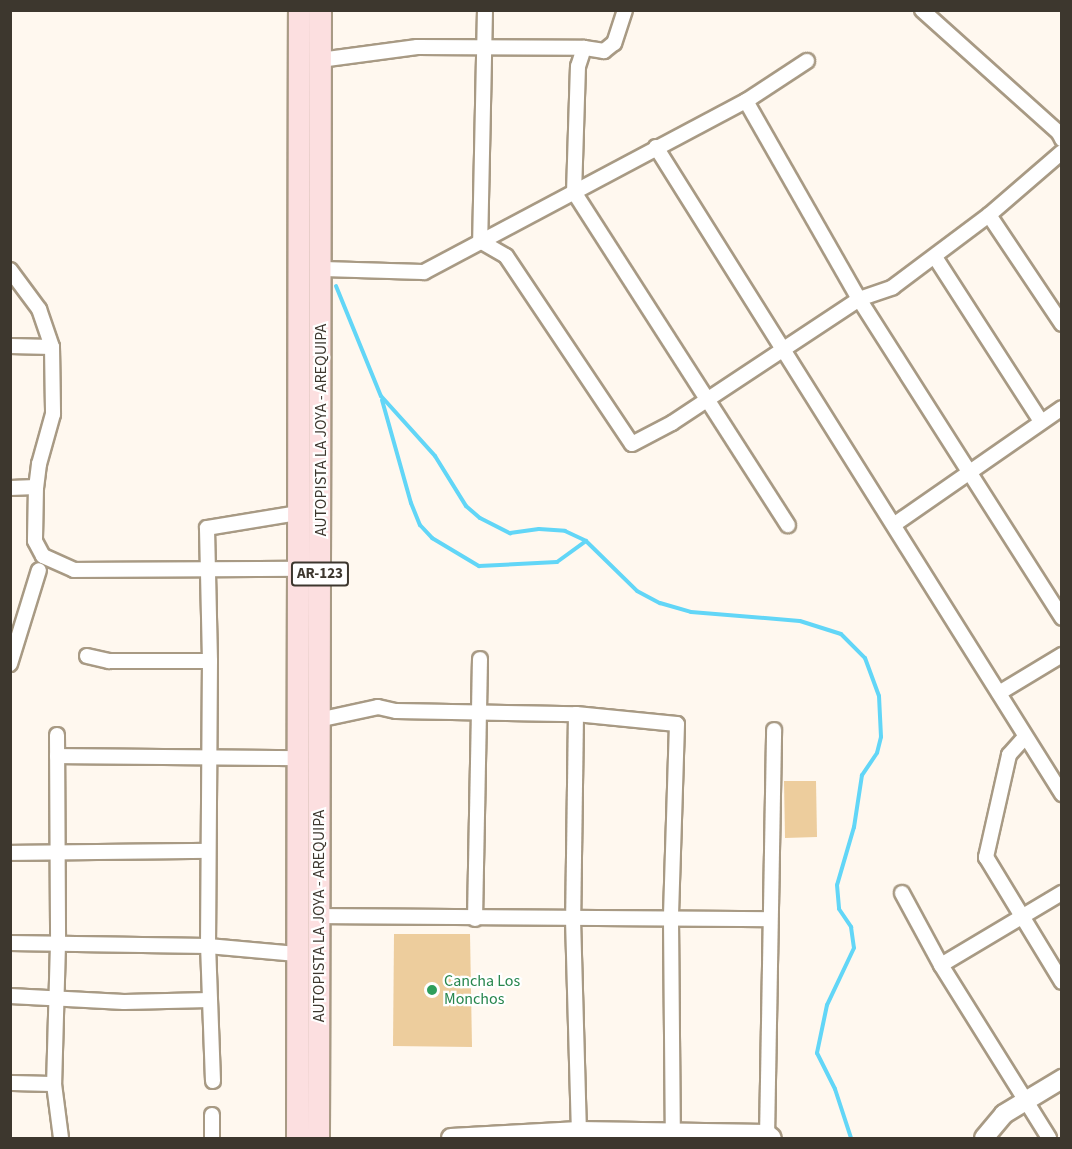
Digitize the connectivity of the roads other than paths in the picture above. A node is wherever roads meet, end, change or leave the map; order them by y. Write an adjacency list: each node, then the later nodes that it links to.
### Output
1 (298, 10): 31 (main road, AUTOPISTA LA JOYA - AREQUIPA / AR-123)
2 (320, 10): 8 (main road, AUTOPISTA LA JOYA - AREQUIPA / AR-123)
3 (485, 10): 6 (street)
4 (625, 10): 7 (street)
5 (922, 10): 11 (street)
6 (486, 47): 7 (street); 8 (street); 16 (street)
7 (584, 48): 14 (street)
8 (320, 60): 18 (main road, AUTOPISTA LA JOYA - AREQUIPA / AR-123)
9 (807, 61): 10 (street)
10 (746, 101): 12 (street); 20 (street)
11 (1062, 139)
12 (656, 147): 14 (street); 23 (street)
13 (1062, 152): 15 (street)
14 (574, 192): 16 (street); 25 (street)
15 (988, 215): 17 (street); 21 (street)
16 (480, 242): 18 (street); 25 (street)
17 (935, 257): 20 (street); 27 (street)
18 (322, 269): 46 (main road, AUTOPISTA LA JOYA - AREQUIPA / AR-123)
19 (10, 270): 24 (street)
20 (859, 299): 23 (street); 28 (street)
21 (1062, 324)
22 (10, 346): 24 (street)
23 (784, 346): 25 (street); 32 (street)
24 (52, 347): 29 (street)
25 (705, 399): 33 (street)
26 (1062, 408): 27 (street)
27 (1040, 420): 28 (street)
28 (970, 472): 32 (street); 37 (street)
29 (36, 487): 30 (street); 34 (street)
30 (10, 488)
31 (298, 513): 34 (street); 35 (main road, AUTOPISTA LA JOYA - AREQUIPA / AR-123)
32 (894, 524): 43 (street)
33 (788, 525)
34 (207, 569): 35 (street); 41 (street)
35 (298, 569): 52 (main road, AUTOPISTA LA JOYA - AREQUIPA / AR-123)
36 (39, 570): 42 (street)
37 (1062, 618)
38 (1062, 655): 43 (street)
39 (87, 656): 41 (street)
40 (480, 659): 44 (street)
41 (210, 661): 51 (street)
42 (10, 664)
43 (999, 693): 49 (street)
44 (478, 712): 45 (street); 46 (street); 61 (street)
45 (576, 714): 62 (street); 64 (street)
46 (318, 720): 59 (main road, AUTOPISTA LA JOYA - AREQUIPA / AR-123)
47 (774, 730): 63 (street)
48 (57, 735): 50 (street)
49 (1025, 737): 53 (street); 60 (street)
50 (57, 756): 51 (street); 54 (street)
51 (208, 757): 52 (street); 55 (street)
52 (298, 758): 68 (main road, AUTOPISTA LA JOYA - AREQUIPA / AR-123)
53 (1062, 794)
54 (56, 850): 55 (street); 56 (street); 66 (street)
55 (208, 851): 67 (street)
56 (10, 853)
57 (902, 893): 69 (street)
58 (1062, 893): 60 (street)
59 (319, 916): 61 (street); 86 (main road, AUTOPISTA LA JOYA - AREQUIPA / AR-123)
60 (1022, 916): 69 (street); 70 (street)
61 (475, 919): 62 (street)
62 (573, 919): 64 (street); 80 (street)
63 (769, 919): 64 (street); 82 (street)
64 (671, 920): 81 (street)
65 (10, 943): 66 (street)
66 (58, 944): 67 (street); 72 (street)
67 (208, 946): 68 (street); 73 (street)
68 (297, 954): 85 (main road, AUTOPISTA LA JOYA - AREQUIPA / AR-123)
69 (941, 965): 78 (street)
70 (1062, 982)
71 (10, 996): 72 (street)
72 (57, 997): 73 (street); 77 (street)
73 (210, 1000): 75 (street)
74 (1062, 1078): 78 (street)
75 (213, 1081)
76 (10, 1083): 77 (street)
77 (54, 1084): 83 (street)
78 (1024, 1099): 88 (street); 89 (street)
79 (212, 1115): 84 (street)
80 (579, 1135): 81 (street); 87 (street)
81 (672, 1136): 82 (street)
82 (768, 1137)
83 (61, 1138)
84 (212, 1138)
85 (297, 1138)
86 (318, 1138)
87 (451, 1138)
88 (984, 1138)
89 (1049, 1138)

